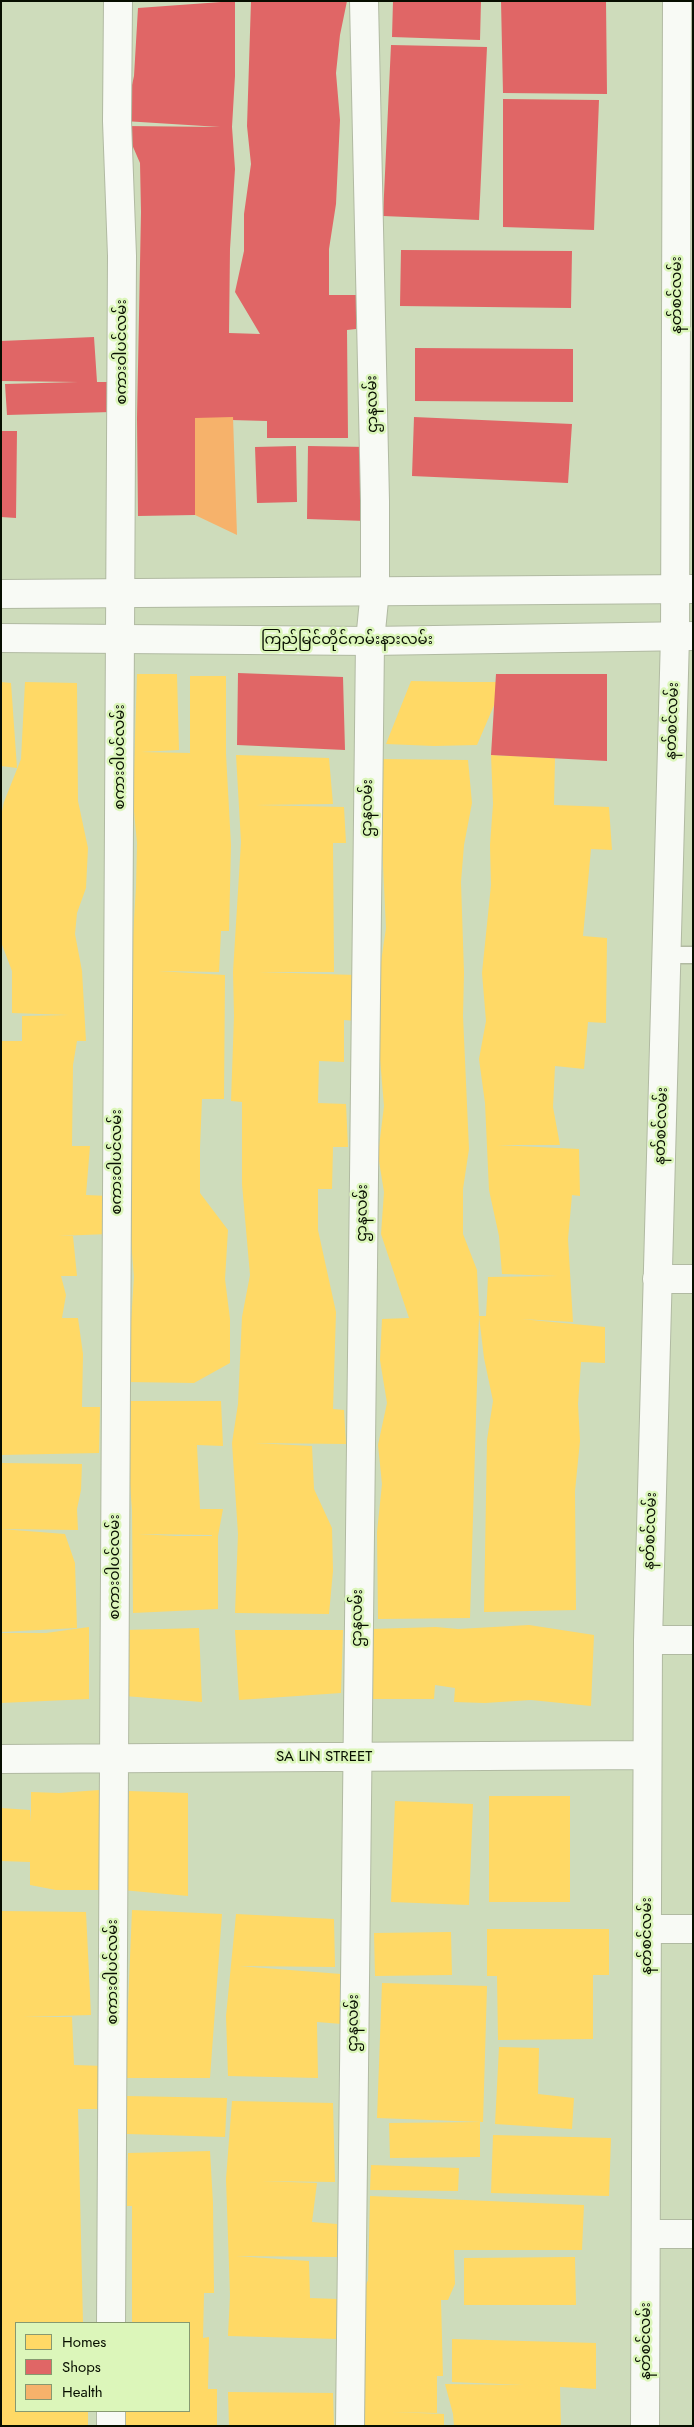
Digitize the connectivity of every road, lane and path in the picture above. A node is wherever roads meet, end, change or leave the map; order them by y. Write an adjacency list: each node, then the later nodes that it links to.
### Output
1 (118, 1): 6 (street, စကားဝါပင်လမ်း)
2 (364, 1): 5 (street, ဌာနလမ်း)
3 (677, 1): 4 (street, နတ်စင်လမ်း)
4 (684, 589): 5 (street); 8 (street, နတ်စင်လမ်း)
5 (375, 590): 6 (street); 11 (street, ဌာနလမ်း)
6 (120, 593): 7 (street); 10 (street, စကားဝါပင်လမ်း)
7 (1, 594)
8 (684, 636): 11 (street, ကြည်မြင်တိုင်ကမ်းနားလမ်း); 12 (street, နတ်စင်လမ်း)
9 (1, 638): 10 (street, ကြည်မြင်တိုင်ကမ်းနားလမ်း)
10 (120, 638): 11 (street, ကြည်မြင်တိုင်ကမ်းနားလမ်း); 19 (street, စကားဝါပင်လမ်း)
11 (370, 641): 18 (street, ဌာနလမ်း)
12 (680, 955): 13 (street, နတ်စင်လမ်း)
13 (658, 1279): 14 (street); 15 (street, နတ်စင်လမ်း)
14 (693, 1279)
15 (648, 1640): 16 (street); 17 (street, နတ်စင်လမ်း)
16 (693, 1640)
17 (647, 1755): 18 (street, SA LIN STREET); 22 (street, နတ်စင်လမ်း)
18 (356, 1757): 19 (street, SA LIN STREET); 28 (street, ဌာနလမ်း)
19 (114, 1758): 20 (street, SA LIN STREET); 25 (street, စကားဝါပင်လမ်း)
20 (1, 1759)
21 (693, 1928): 22 (street)
22 (647, 1929): 23 (street, နတ်စင်လမ်း)
23 (646, 2234): 24 (street); 29 (street, နတ်စင်လမ်း)
24 (693, 2234)
25 (111, 2322)
26 (111, 2412): 27 (street)
27 (111, 2426)
28 (350, 2426)
29 (645, 2426)

